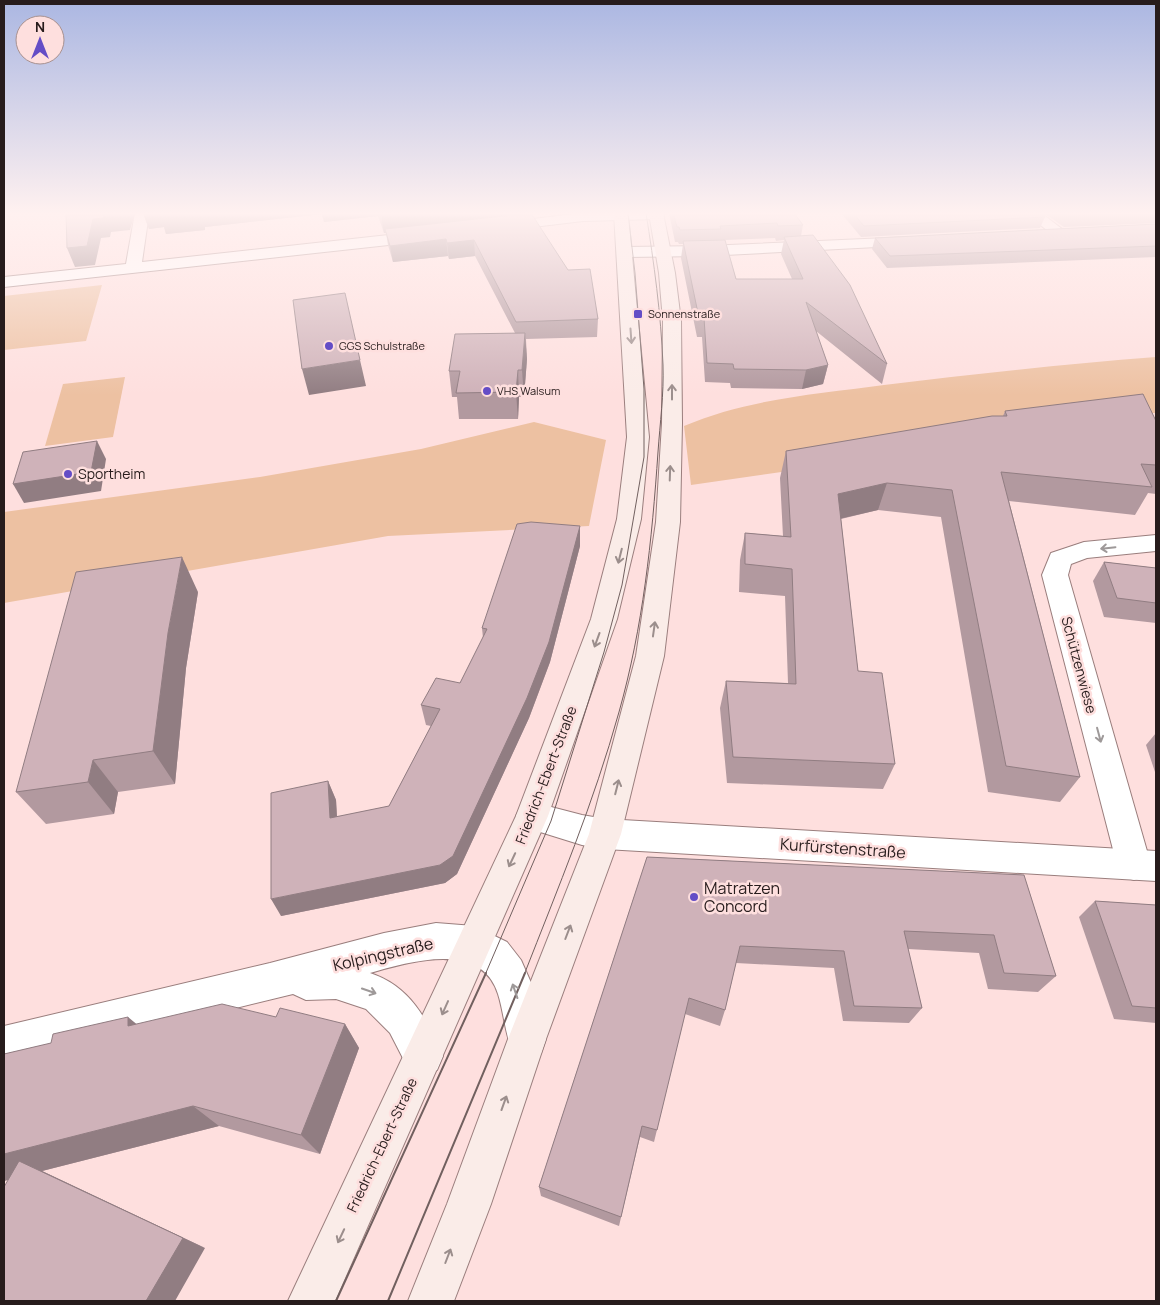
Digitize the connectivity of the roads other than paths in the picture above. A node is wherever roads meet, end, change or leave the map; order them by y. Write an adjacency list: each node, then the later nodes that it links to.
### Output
1 (79, 274): 4 (street)
2 (627, 274): 6 (main road, Friedrich-Ebert-Straße, one-way to 6)
3 (667, 274): 7 (main road, one-way to 3)
4 (4, 282)
5 (1156, 543): 8 (street, Schützenwiese, one-way to 8)
6 (532, 816): 7 (street, Kurfürstenstraße); 9 (main road, Friedrich-Ebert-Straße, one-way to 9)
7 (605, 834): 8 (street, Kurfürstenstraße); 11 (main road, one-way to 7)
8 (1145, 866)
9 (474, 944): 10 (street, Kolpingstraße); 11 (street, Kolpingstraße, one-way to 9); 13 (main road, Friedrich-Ebert-Straße, one-way to 13)
10 (270, 982): 12 (street, Kolpingstraße); 13 (street, Kolpingstraße, one-way to 13)
11 (527, 1038): 15 (main road, one-way to 11)
12 (4, 1046)
13 (423, 1056): 14 (main road, Friedrich-Ebert-Straße, one-way to 14)
14 (311, 1301)
15 (431, 1301)

